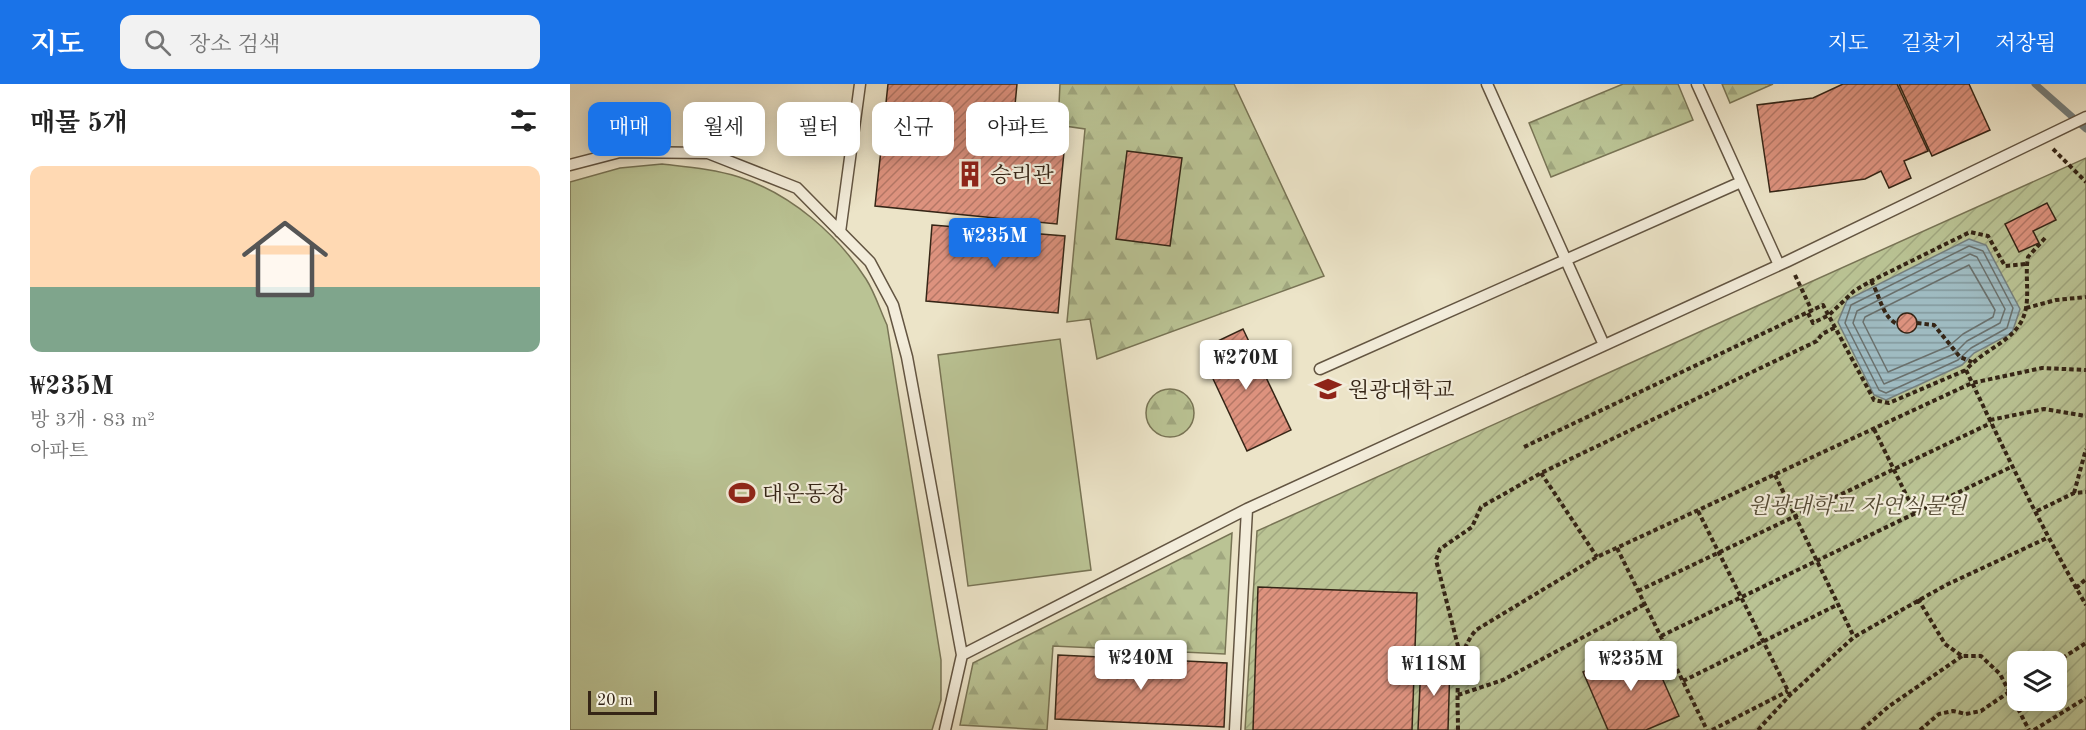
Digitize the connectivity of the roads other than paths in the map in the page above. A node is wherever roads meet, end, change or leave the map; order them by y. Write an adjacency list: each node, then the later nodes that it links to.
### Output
1 (860, 84): 7 (lane)
2 (1487, 84): 8 (lane)
3 (1697, 84): 6 (lane)
4 (2086, 117): 9 (lane)
5 (570, 165): 7 (lane)
6 (1741, 182): 8 (lane); 9 (lane)
7 (840, 232): 13 (lane)
8 (1566, 260): 10 (lane); 11 (lane)
9 (1783, 263): 10 (lane)
10 (1604, 345): 12 (lane)
11 (1320, 369)
12 (1247, 509): 13 (lane); 15 (lane)
13 (962, 655): 14 (lane)
14 (945, 730)
15 (1234, 730)

